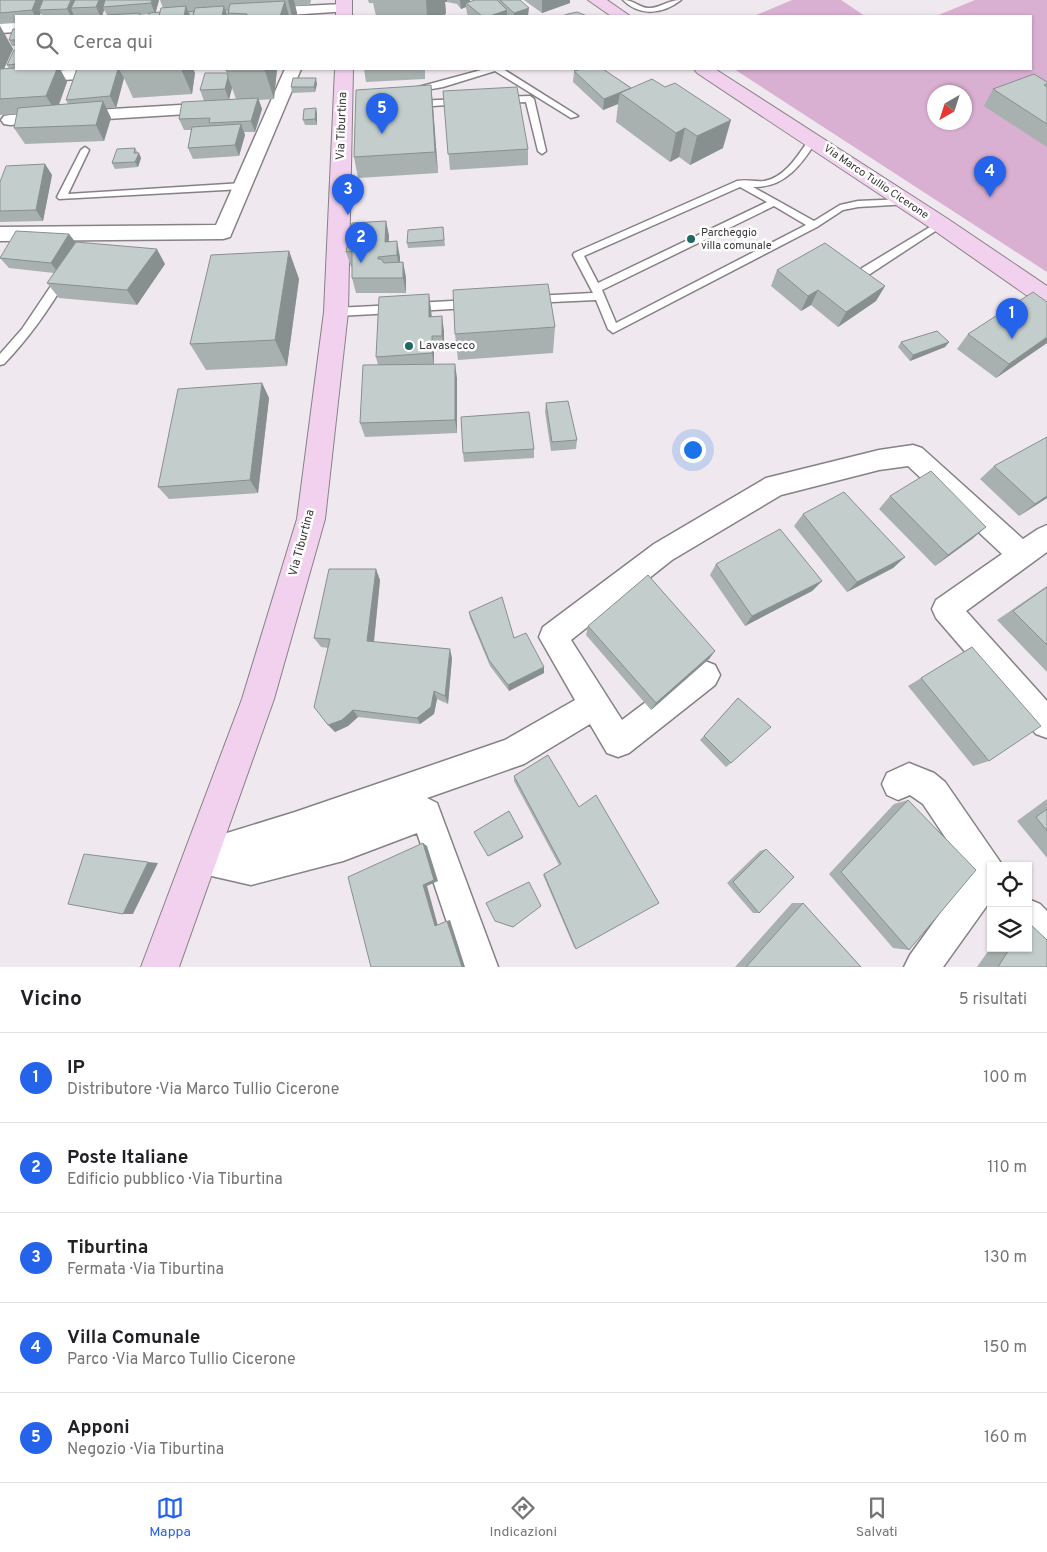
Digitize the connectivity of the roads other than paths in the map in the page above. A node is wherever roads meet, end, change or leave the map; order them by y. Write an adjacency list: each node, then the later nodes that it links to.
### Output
1 (596, 0): 7 (street)
2 (627, 0): 3 (lane)
3 (677, 0)
4 (344, 8): 5 (street)
5 (308, 13): 6 (street)
6 (233, 15)
7 (620, 15)
8 (15, 27): 9 (street)
9 (0, 28)
10 (141, 70): 16 (street)
11 (293, 70): 21 (street)
12 (344, 70): 42 (street, Via Tiburtina)
13 (490, 70): 17 (lane)
14 (500, 70): 24 (lane)
15 (705, 70): 26 (street, Via Marco Tullio Cicerone)
16 (0, 79)
17 (401, 90)
18 (491, 100): 28 (lane)
19 (471, 101): 20 (lane)
20 (412, 104)
21 (279, 105): 22 (street); 30 (street)
22 (259, 106)
23 (229, 107): 25 (street)
24 (574, 116)
25 (10, 120)
26 (814, 140): 29 (lane); 31 (street, Via Marco Tullio Cicerone)
27 (85, 150): 30 (lane)
28 (542, 151)
29 (740, 182): 32 (lane); 38 (lane)
30 (243, 186): 35 (street)
31 (906, 202): 33 (street, Via Marco Tullio Cicerone); 34 (lane)
32 (773, 203): 34 (lane); 38 (lane)
33 (940, 224): 37 (lane); 39 (street, Via Marco Tullio Cicerone)
34 (814, 225): 38 (lane)
35 (0, 234)
36 (72, 264): 43 (lane)
37 (866, 270)
38 (597, 292): 40 (lane)
39 (1047, 298)
40 (521, 301)
41 (482, 304): 42 (lane)
42 (336, 312): 50 (street, Via Tiburtina)
43 (0, 360)
44 (1047, 537): 45 (street)
45 (1021, 554): 47 (street); 48 (street)
46 (704, 675): 47 (street)
47 (595, 705): 50 (street)
48 (1047, 723)
49 (898, 784): 51 (street)
50 (200, 857): 55 (street, Via Tiburtina); 56 (street)
51 (987, 871)
52 (987, 879): 57 (street)
53 (1032, 920): 54 (street)
54 (1047, 937)
55 (160, 967)
56 (480, 967)
57 (922, 967)

